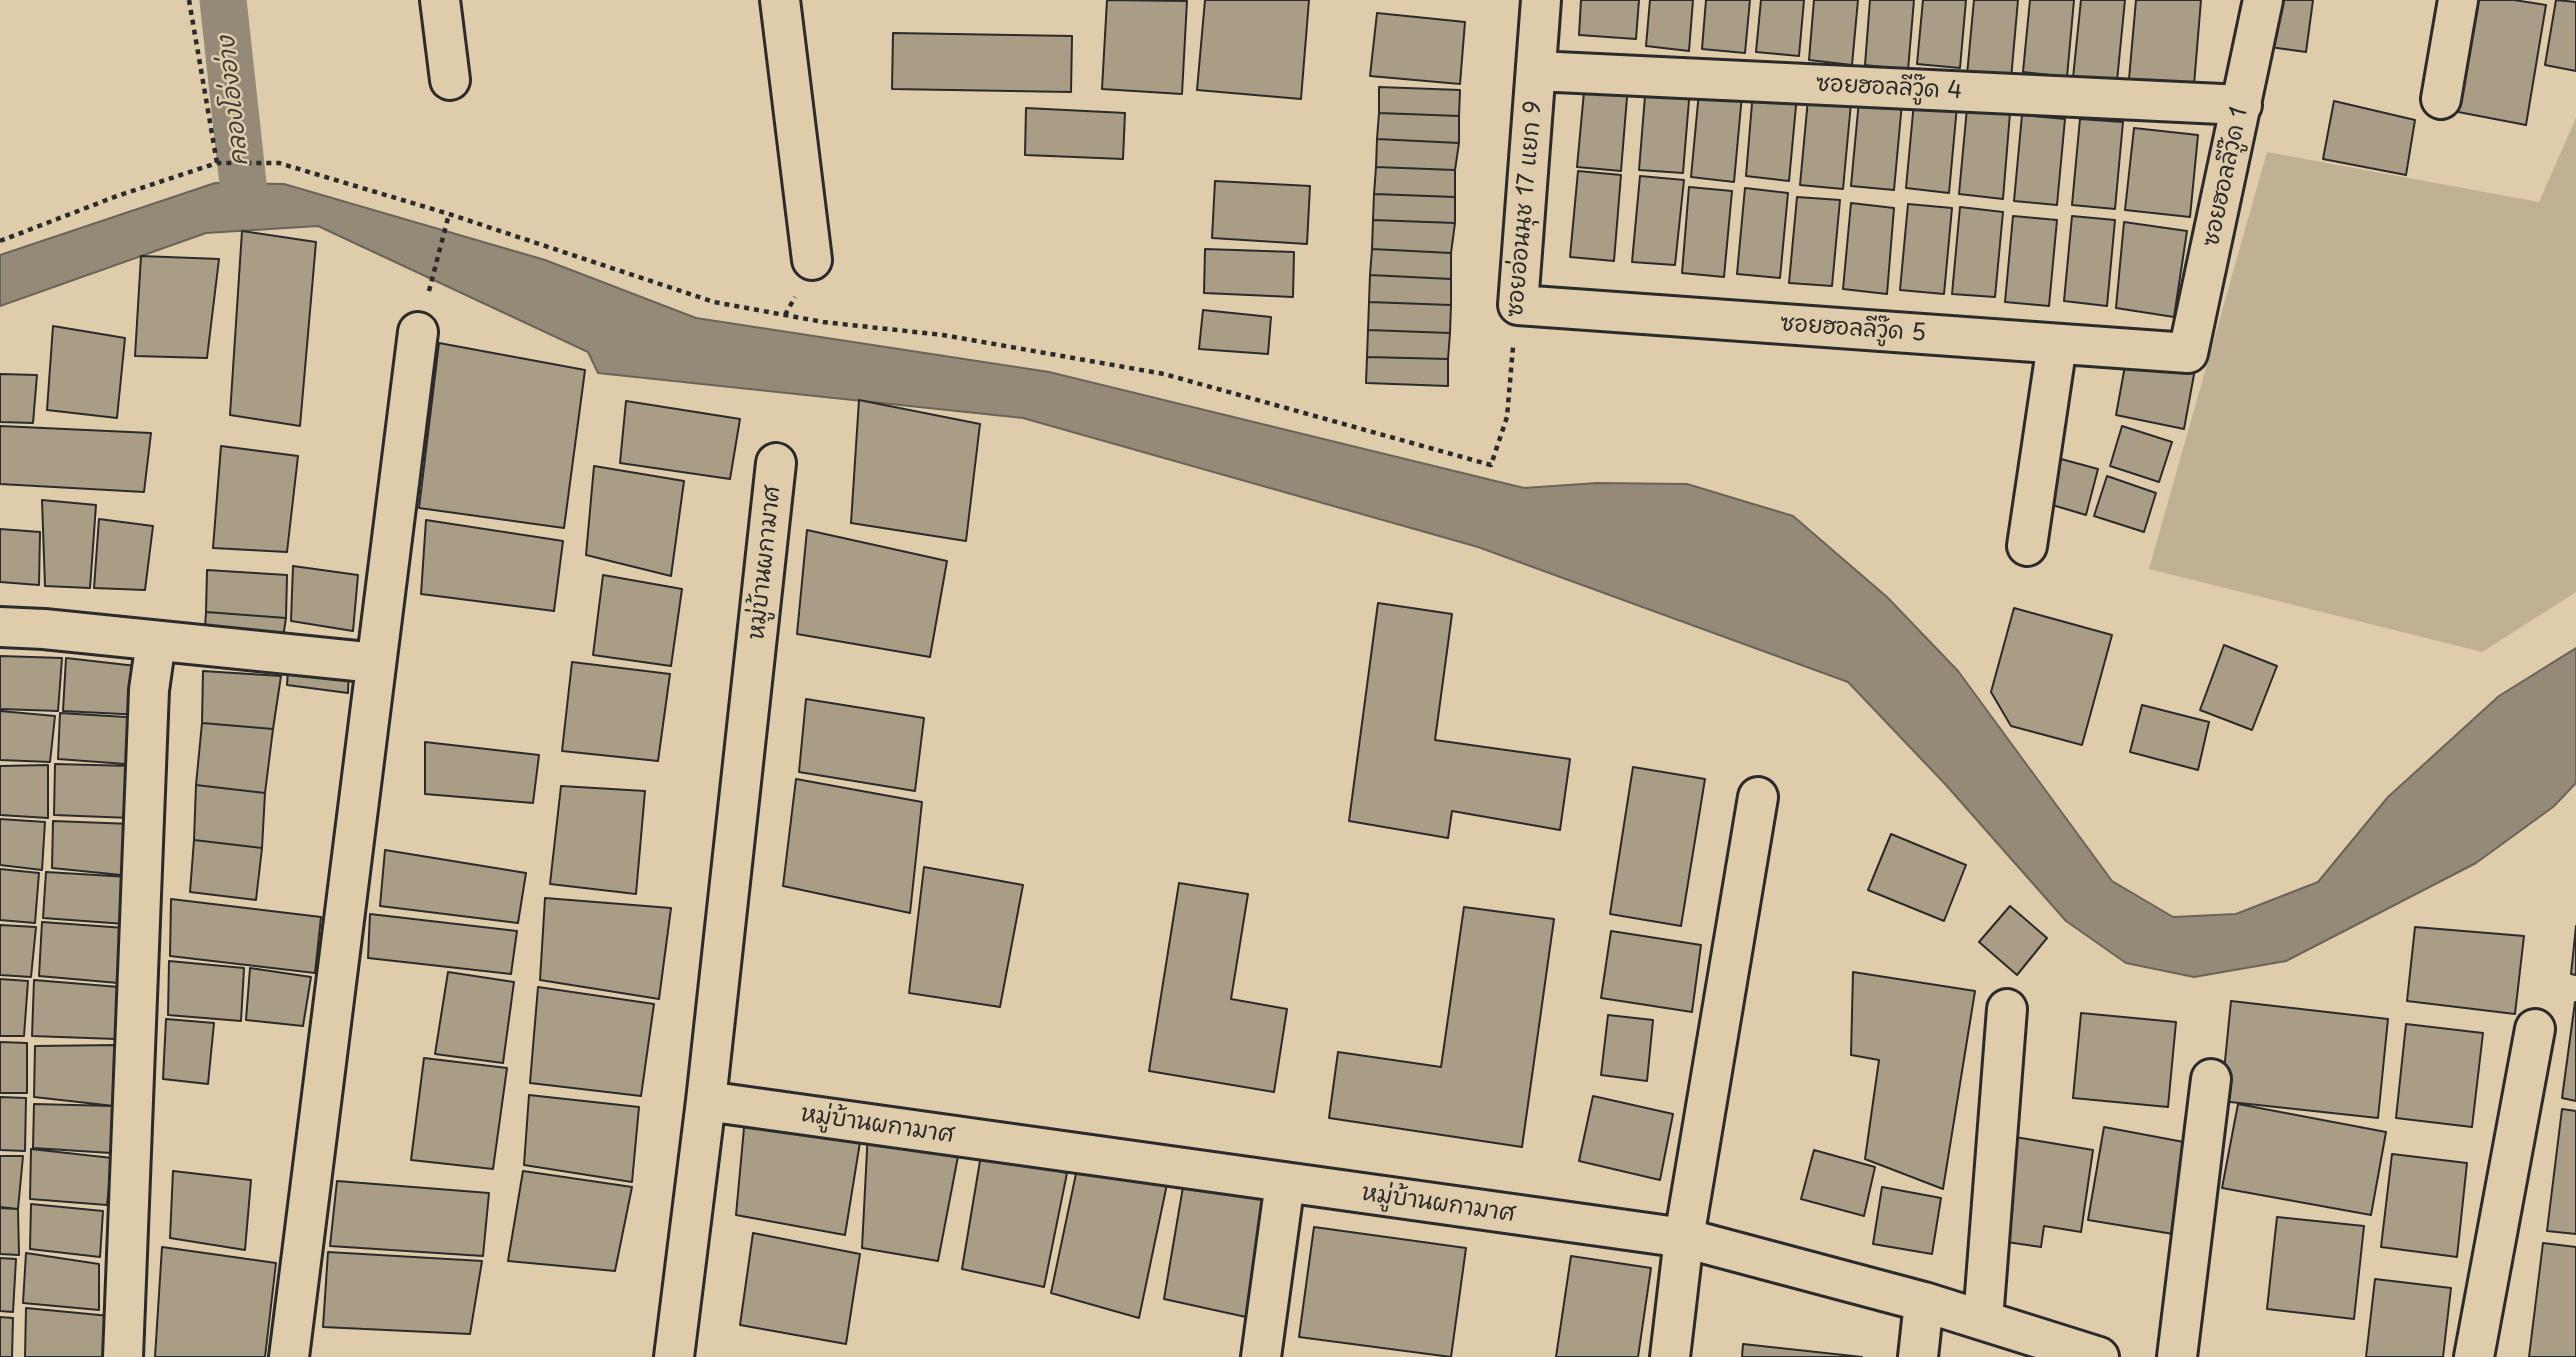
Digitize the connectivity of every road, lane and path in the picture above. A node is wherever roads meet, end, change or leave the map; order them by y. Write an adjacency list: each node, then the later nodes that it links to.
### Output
1 (189, 0): 11 (path)
2 (440, 0): 8 (street)
3 (780, 0): 14 (street)
4 (1541, 0): 7 (street, ซอยอ่อนนุช 17 แยก 9)
5 (2263, 0): 10 (street, ซอยฮอลลีวู๊ด 1)
6 (2458, 0): 9 (street)
7 (1536, 71): 10 (street, ซอยฮอลลีวู๊ด 4); 15 (street, ซอยอ่อนนุช 17 แยก 9)
8 (450, 80)
9 (2441, 99)
10 (2242, 105): 18 (street, ซอยฮอลลีวู๊ด 1)
11 (217, 163): 12 (path); 13 (path)
12 (449, 214): 15 (path, ซอยอ่อนนุช 17 แยก 9); 16 (path)
13 (0, 241)
14 (811, 260)
15 (1518, 305): 17 (street, ซอยฮอลลีวู๊ด 5)
16 (418, 332): 23 (street)
17 (2057, 344): 18 (street, ซอยฮอลลีวู๊ด 5); 20 (street)
18 (2188, 354)
19 (776, 463): 28 (street, หมู่บ้านผกามาศ)
20 (2027, 546)
21 (0, 627): 22 (street)
22 (156, 641): 23 (street); 33 (street)
23 (376, 663): 34 (street)
24 (1758, 797): 30 (street)
25 (2007, 1009): 32 (street)
26 (2535, 1029): 41 (street)
27 (2211, 1079): 40 (street)
28 (706, 1101): 29 (street, หมู่บ้านผกามาศ); 35 (street)
29 (1285, 1182): 30 (street, หมู่บ้านผกามาศ); 36 (street)
30 (1684, 1238): 31 (street, หมู่บ้านผกามาศ); 37 (street)
31 (1924, 1302): 32 (street, หมู่บ้านผกามาศ); 38 (street)
32 (1983, 1320): 39 (street, หมู่บ้านผกามาศ)
33 (123, 1357)
34 (289, 1357)
35 (674, 1357)
36 (1261, 1357)
37 (1670, 1357)
38 (1918, 1357)
39 (2099, 1357)
40 (2178, 1357)
41 (2474, 1357)

